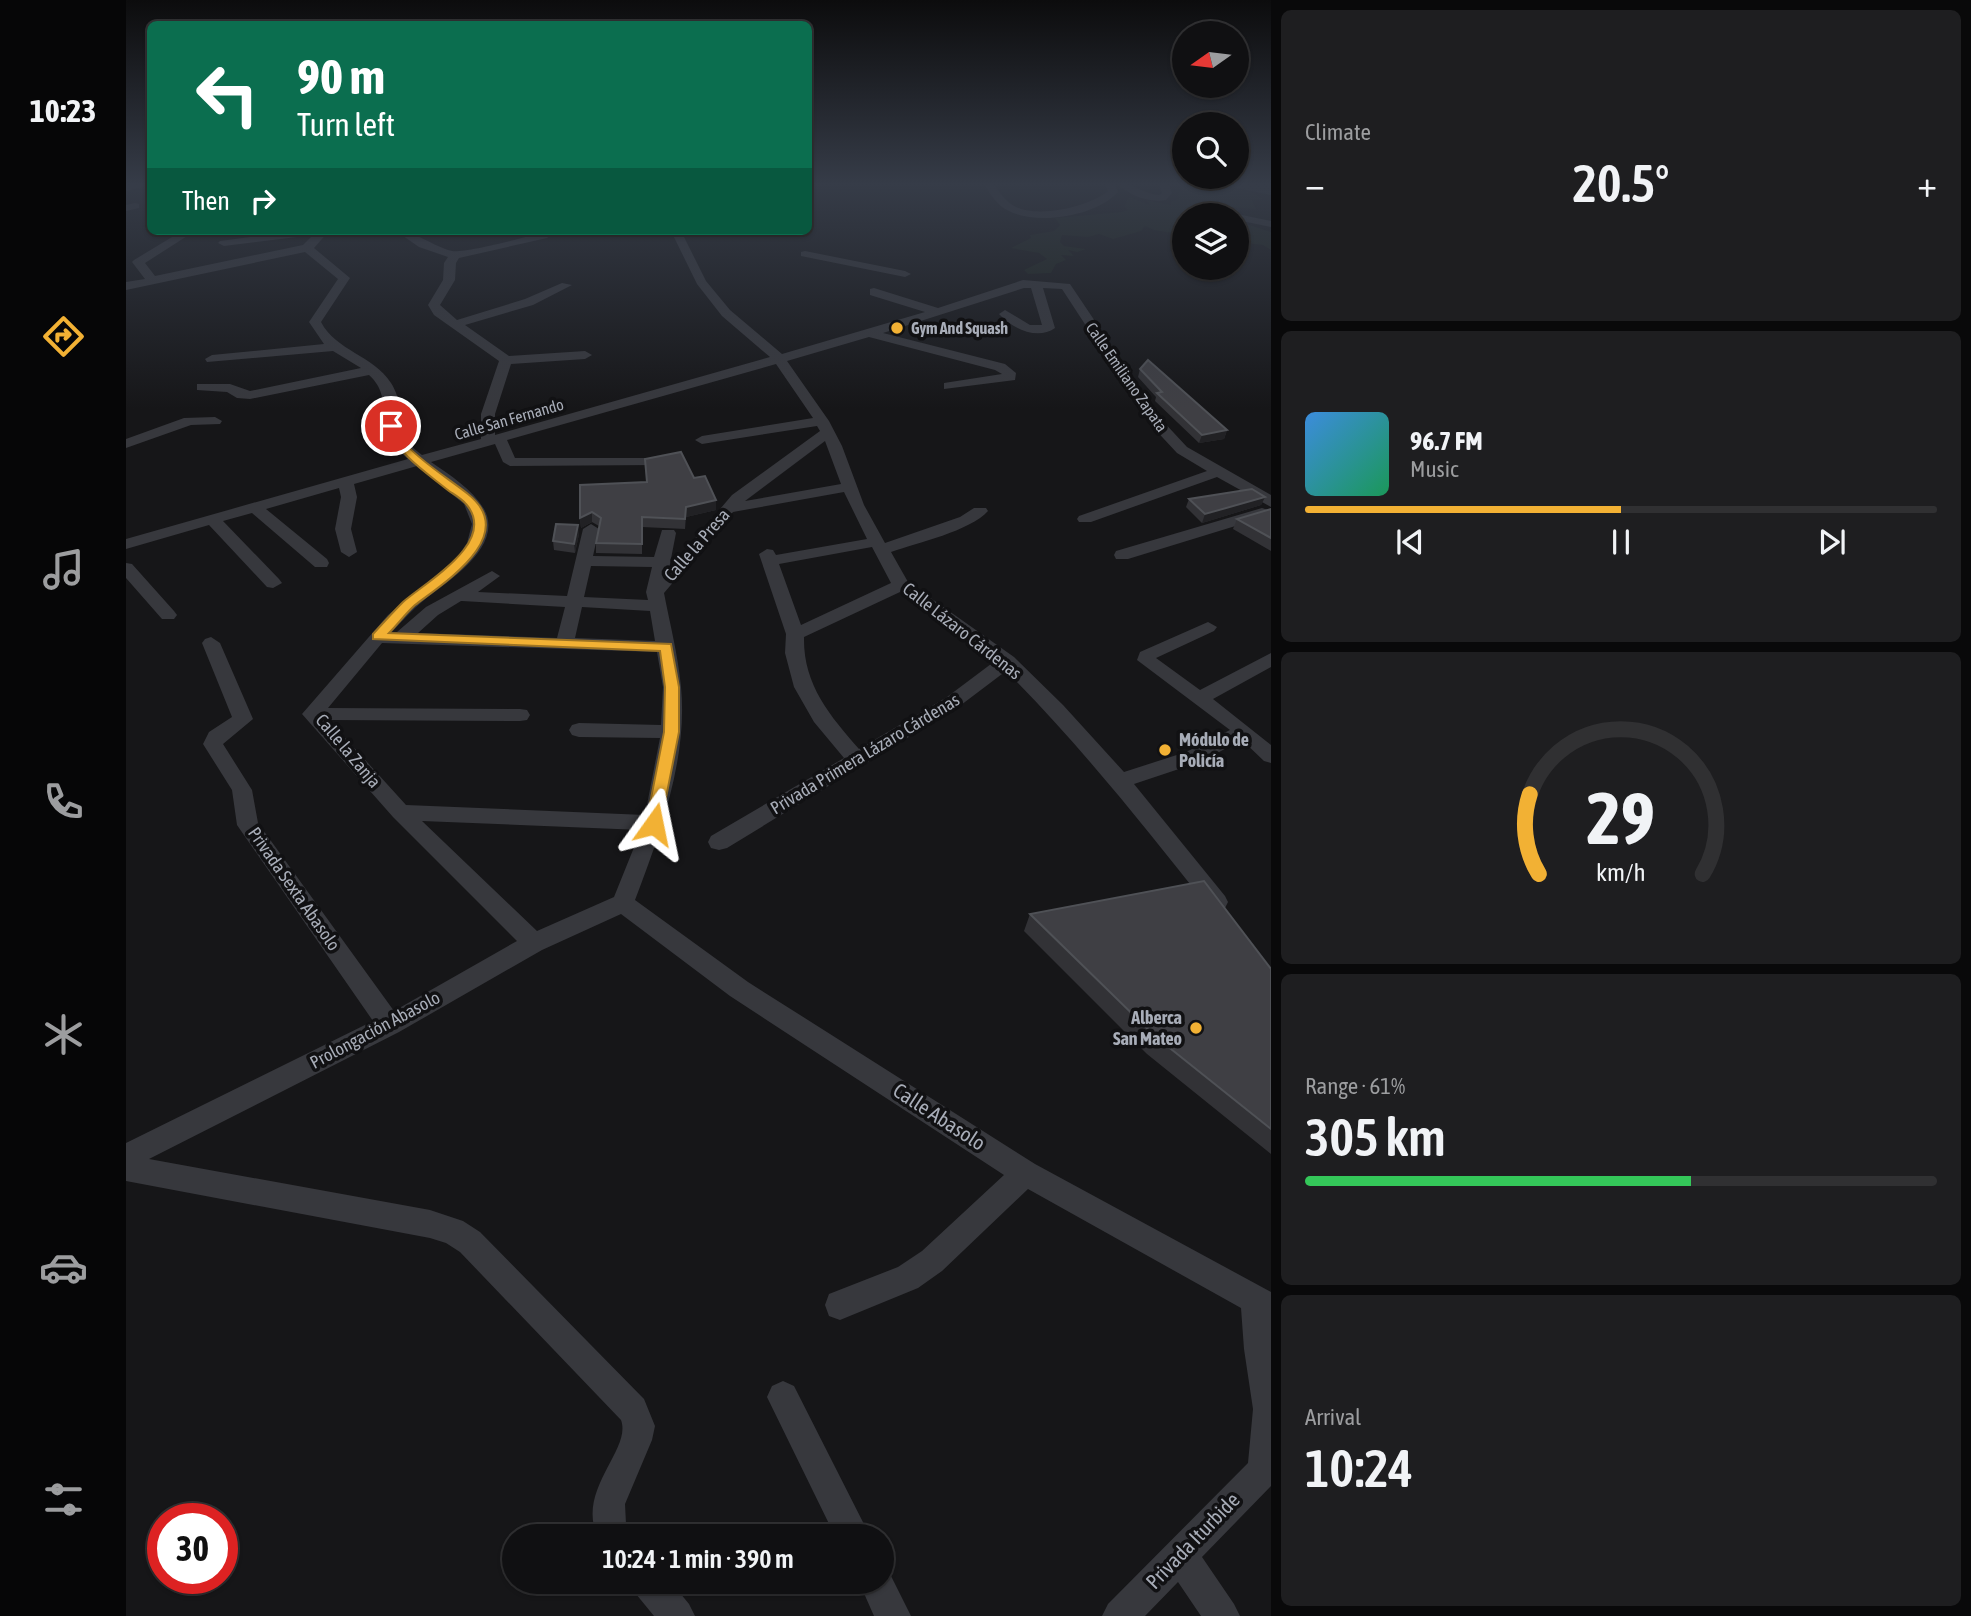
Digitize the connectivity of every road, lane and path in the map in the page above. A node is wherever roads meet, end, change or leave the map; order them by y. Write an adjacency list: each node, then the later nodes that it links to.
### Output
1 (144, 258): 8 (street)
2 (258, 258): 7 (street)
3 (320, 258): 18 (street)
4 (453, 258): 16 (street)
5 (689, 258): 20 (street, Calle Lázaro Cárdenas)
6 (828, 258): 14 (street)
7 (167, 278): 8 (street); 13 (street)
8 (153, 281): 11 (street)
9 (566, 285): 16 (street)
10 (1036, 285): 12 (street, Calle San Fernando); 14 (street, Calle San Fernando); 15 (street)
11 (126, 286)
12 (1066, 286): 33 (street, Calle Emiliano Zapata)
13 (186, 290)
14 (939, 312): 17 (street, Calle San Fernando)
15 (1005, 314)
16 (457, 324): 22 (street)
17 (869, 334): 20 (street, Calle San Fernando); 24 (street)
18 (335, 346): 21 (street); 23 (street)
19 (585, 355): 22 (street)
20 (779, 358): 27 (street, Calle Lázaro Cárdenas); 29 (street, Calle San Fernando)
21 (212, 359)
22 (506, 360): 29 (street)
23 (372, 370): 25 (street); 31 (street, Calle la Zanja)
24 (949, 386)
25 (202, 387)
26 (215, 421): 30 (street)
27 (824, 427): 28 (street); 35 (street, Calle Lázaro Cárdenas); 38 (street, Calle la Presa)
28 (702, 440)
29 (494, 442): 31 (street, Calle San Fernando); 32 (street)
30 (126, 444)
31 (422, 462): 34 (street, Calle San Fernando); 62 (street, Calle la Zanja)
32 (654, 462)
33 (1220, 471): 36 (street, Calle Emiliano Zapata); 41 (street)
34 (346, 484): 37 (street, Calle San Fernando); 47 (street)
35 (848, 487): 38 (street); 46 (street, Calle Lázaro Cárdenas)
36 (1271, 502)
37 (257, 509): 42 (street, Calle San Fernando); 51 (street)
38 (727, 509): 57 (street, Calle la Presa)
39 (1271, 510): 48 (street)
40 (980, 511): 46 (street)
41 (1085, 519)
42 (213, 520): 45 (street, Calle San Fernando); 54 (street)
43 (591, 529): 49 (street)
44 (668, 533): 50 (street)
45 (126, 544)
46 (878, 546): 55 (street, Calle Lázaro Cárdenas); 61 (street)
47 (349, 552)
48 (1122, 555)
49 (584, 561): 50 (street); 58 (street)
50 (662, 562): 57 (street)
51 (321, 563)
52 (126, 568): 59 (street)
53 (492, 576): 56 (street)
54 (273, 583)
55 (901, 585): 61 (street); 68 (street, Calle Lázaro Cárdenas)
56 (462, 596): 58 (street); 63 (street)
57 (656, 599): 58 (street); 66 (street)
58 (575, 603): 65 (street)
59 (167, 615)
60 (1208, 627): 69 (street)
61 (795, 634): 76 (street)
62 (378, 636): 63 (street); 70 (street, Calle la Zanja)
63 (402, 637): 65 (street)
64 (211, 643): 84 (street, Privada Sexta Abasolo)
65 (565, 644): 66 (street)
66 (667, 647): 74 (street)
67 (1271, 659): 69 (street)
68 (1007, 661): 76 (street, Privada Primera Lázaro Cárdenas); 77 (street, Calle Lázaro Cárdenas)
69 (1201, 698): 73 (street)
70 (312, 714): 71 (street); 78 (street, Calle la Zanja)
71 (520, 715)
72 (579, 730): 74 (street)
73 (1244, 731): 75 (street); 77 (street)
74 (671, 732): 79 (street)
75 (1271, 756)
76 (857, 760): 80 (street, Privada Primera Lázaro Cárdenas)
77 (1120, 781): 82 (street, Calle Lázaro Cárdenas)
78 (400, 812): 79 (street); 83 (street, Calle la Zanja)
79 (654, 824): 81 (street)
80 (719, 842)
81 (623, 903): 83 (street, Prolongación Abasolo); 87 (street, Calle Abasolo)
82 (1233, 921)
83 (534, 943): 84 (street, Prolongación Abasolo)
84 (390, 1025): 85 (street, Prolongación Abasolo)
85 (126, 1157)
86 (126, 1168): 91 (street)
87 (1025, 1173): 88 (street, Calle Abasolo); 89 (street)
88 (1263, 1303): 93 (street, Privada Iturbide)
89 (840, 1306)
90 (783, 1397): 92 (street)
91 (610, 1524)
92 (847, 1524)
93 (1181, 1556): 98 (street, Privada Iturbide); 99 (street)
94 (658, 1594): 96 (street)
95 (882, 1594): 97 (street)
96 (677, 1616)
97 (893, 1616)
98 (1120, 1616)
99 (1222, 1616)

